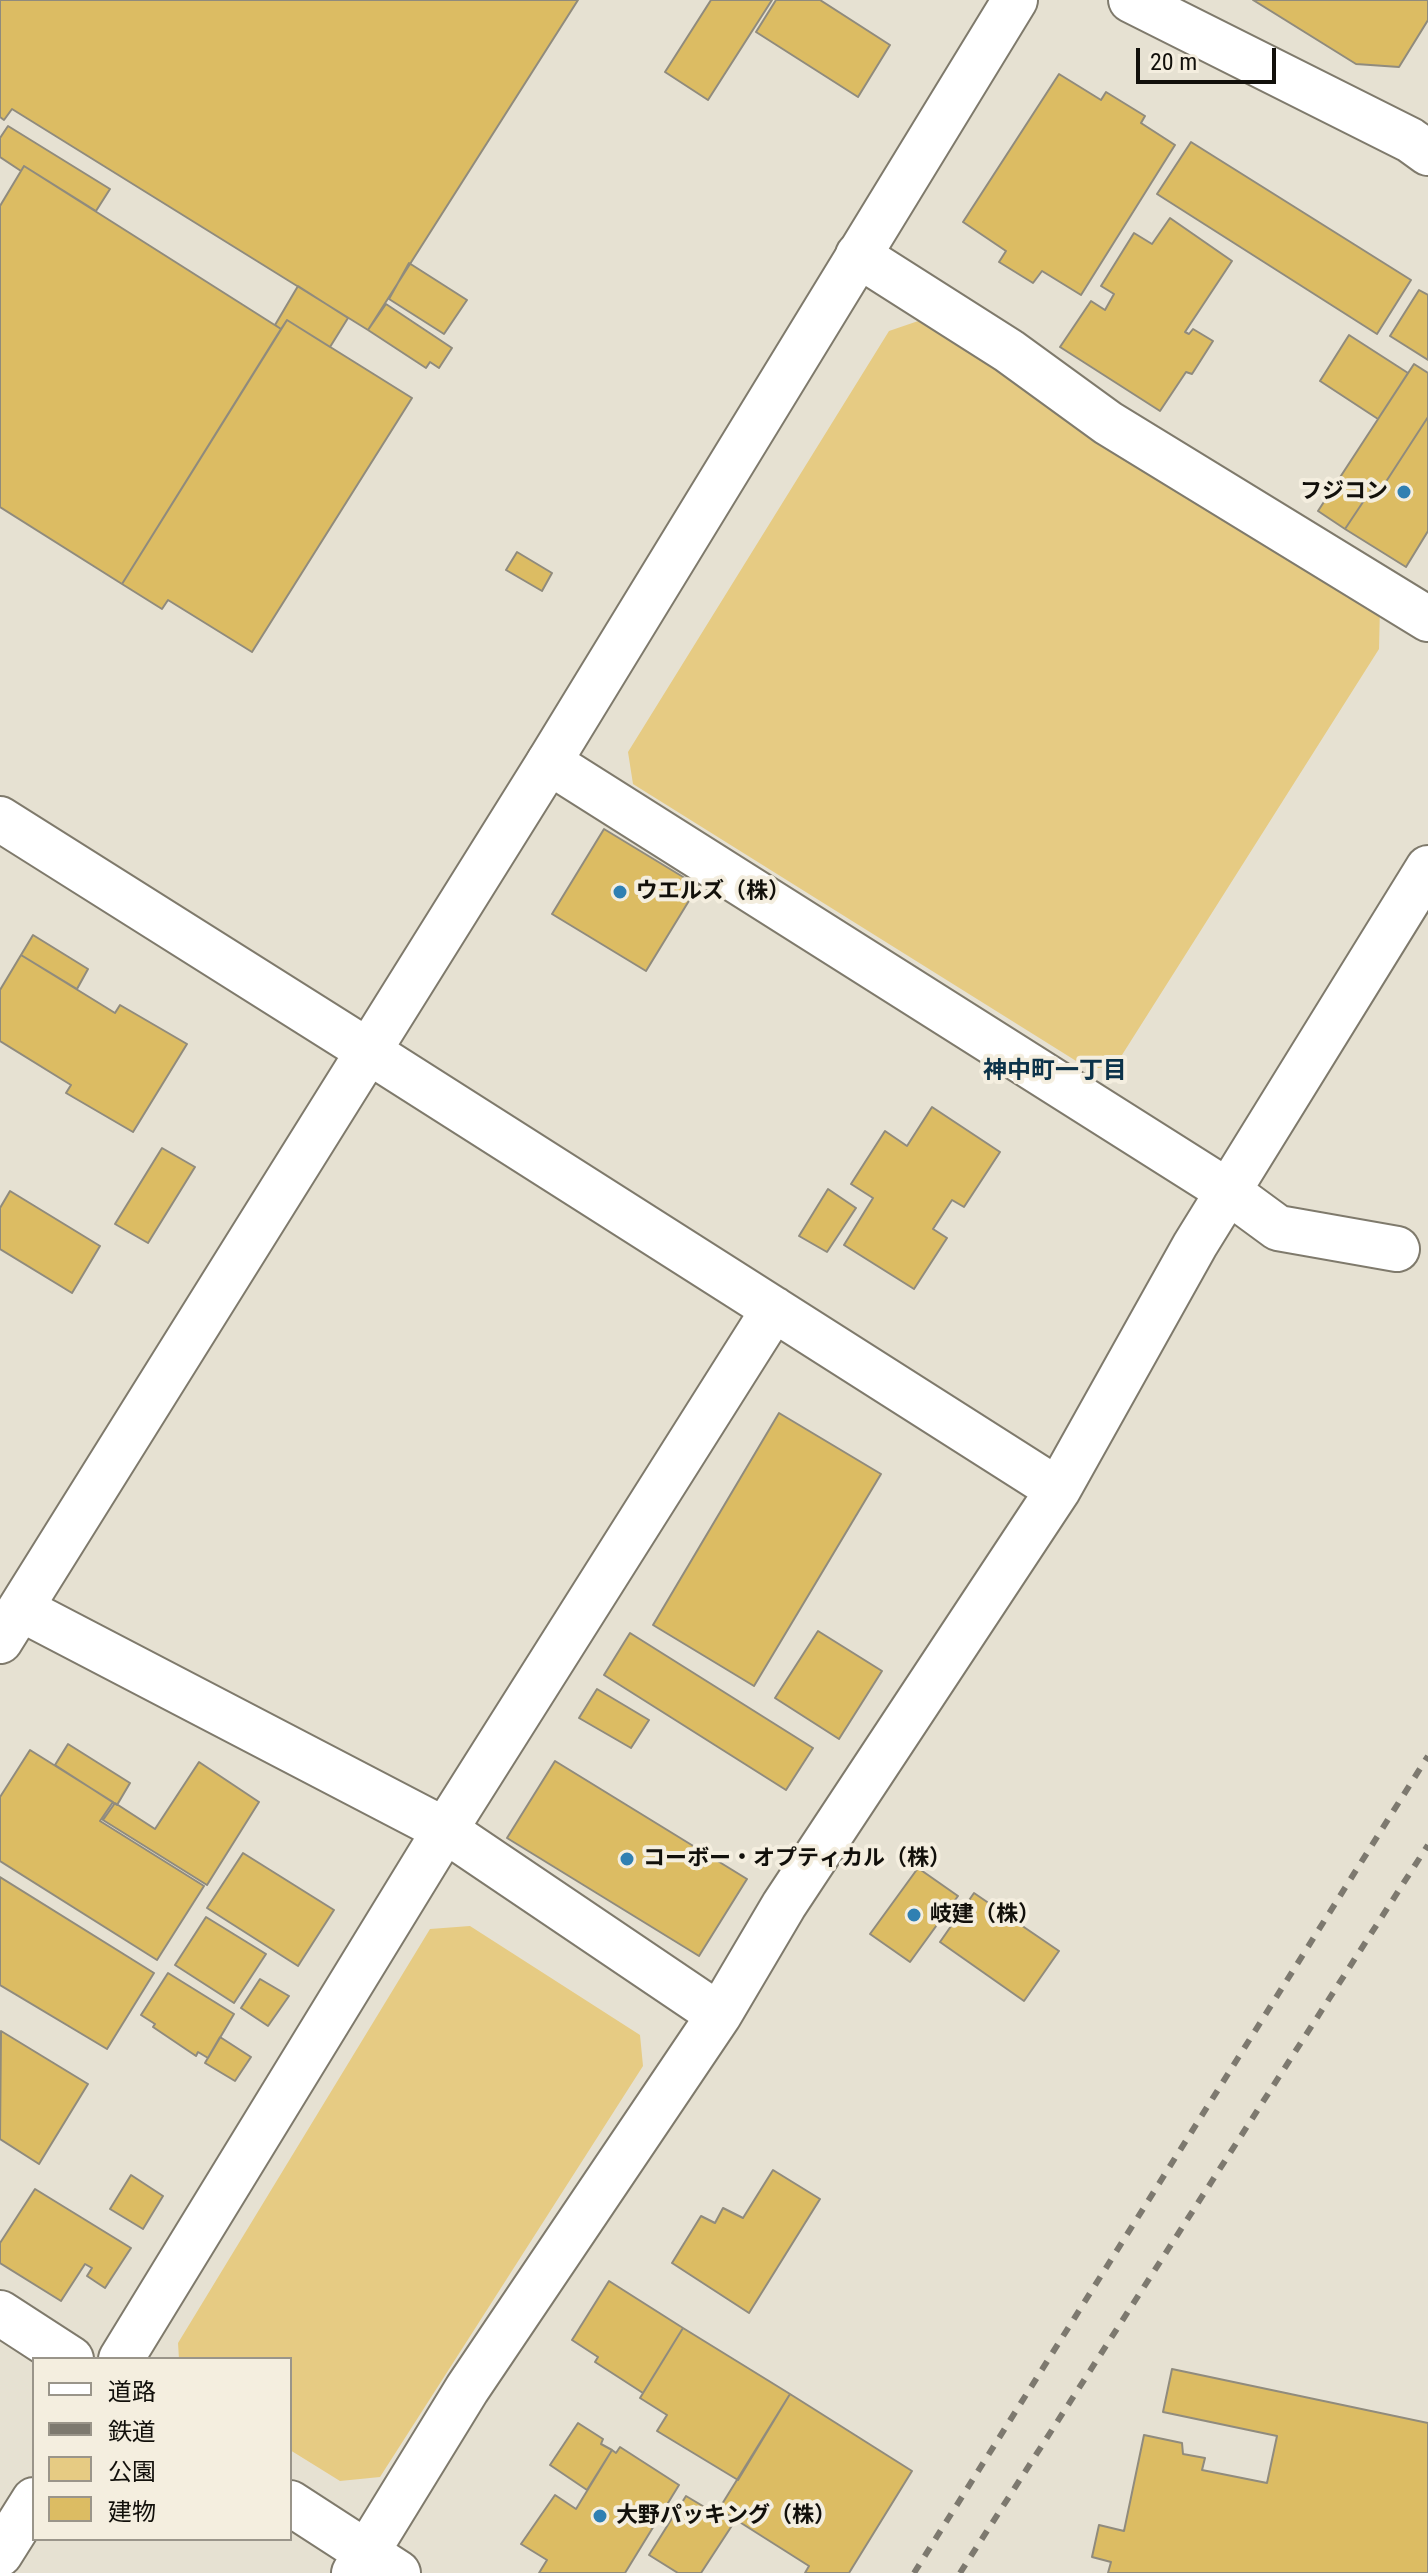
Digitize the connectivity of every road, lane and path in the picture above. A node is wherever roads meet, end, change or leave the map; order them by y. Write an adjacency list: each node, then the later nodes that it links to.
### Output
1 (1015, 0): 4 (street)
2 (1131, 0): 3 (street)
3 (1422, 137)
4 (858, 255): 5 (street); 6 (street)
5 (1428, 619)
6 (549, 762): 9 (street); 10 (street)
7 (0, 819): 9 (street)
8 (1428, 868): 10 (street)
9 (368, 1051): 12 (street); 14 (street)
10 (1229, 1192): 11 (street); 13 (street)
11 (1397, 1249)
12 (774, 1309): 13 (street); 15 (street)
13 (1058, 1490): 16 (street)
14 (10, 1625): 15 (street)
15 (445, 1830): 16 (street); 19 (street)
16 (719, 2015): 23 (street)
17 (0, 2313): 18 (street)
18 (68, 2357)
19 (122, 2357)
20 (32, 2503): 22 (street)
21 (292, 2505): 23 (street)
22 (0, 2554)
23 (373, 2566)

